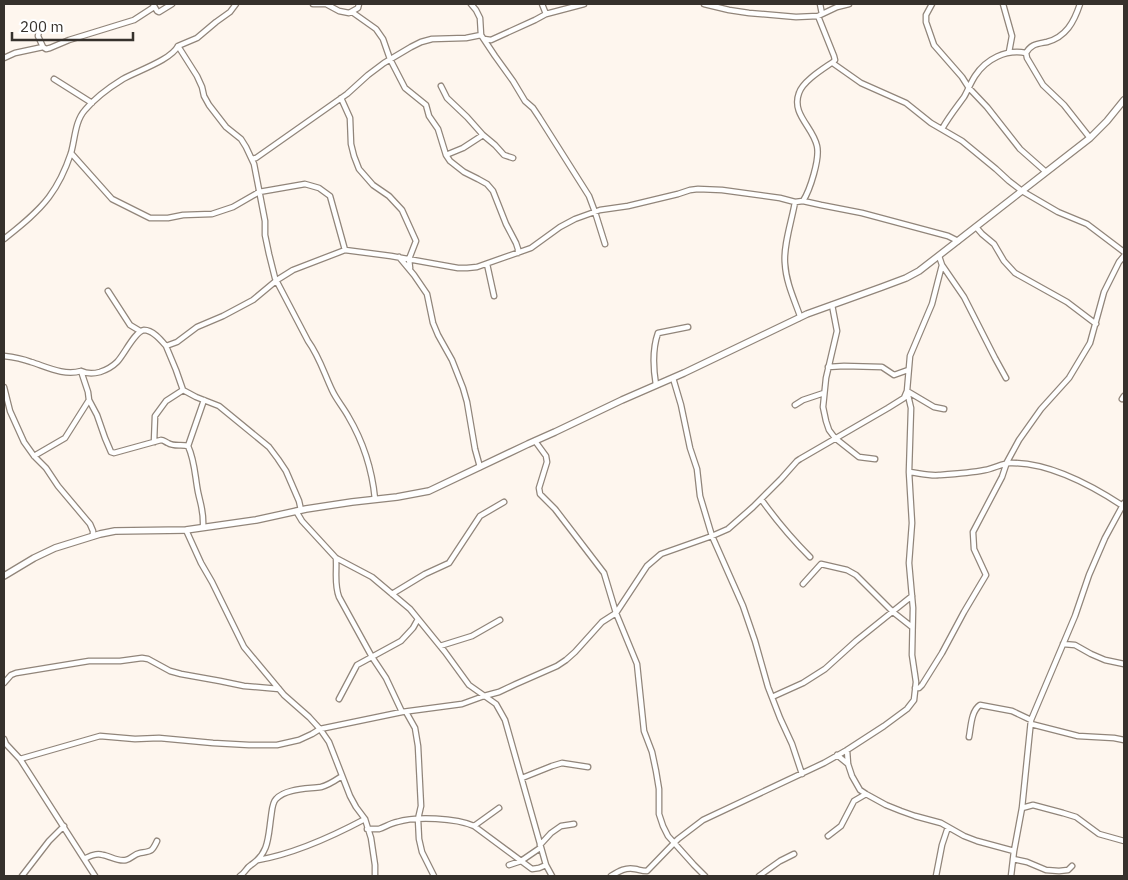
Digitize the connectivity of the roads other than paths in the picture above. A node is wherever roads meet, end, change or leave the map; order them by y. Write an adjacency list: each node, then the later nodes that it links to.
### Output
1 (172, 4): 14 (street)
2 (236, 4): 21 (street)
3 (313, 4): 15 (street)
4 (360, 4): 15 (street)
5 (471, 4): 19 (street)
6 (542, 4): 16 (street)
7 (584, 4): 16 (street)
8 (704, 4): 17 (street)
9 (820, 4): 17 (street)
10 (849, 4): 17 (street)
11 (932, 4): 29 (street)
12 (1003, 4): 24 (street)
13 (1080, 4): 25 (street)
14 (153, 5): 22 (street)
15 (352, 12): 27 (street)
16 (546, 14): 20 (street)
17 (820, 15): 28 (street)
18 (39, 31): 22 (street)
19 (482, 37): 20 (street); 23 (street); 27 (street)
20 (491, 40): 23 (street)
21 (178, 46): 36 (street); 43 (street)
22 (43, 47): 26 (street)
23 (488, 47): 49 (street)
24 (1009, 52): 25 (street); 30 (street)
25 (1026, 53): 39 (street)
26 (4, 58)
27 (390, 59): 34 (street); 41 (street)
28 (833, 62): 37 (street); 47 (street)
29 (962, 77): 30 (street); 33 (street)
30 (974, 77): 33 (street)
31 (54, 79): 36 (street)
32 (441, 86): 38 (street)
33 (969, 88): 37 (street); 44 (street)
34 (341, 98): 43 (street); 59 (street)
35 (1124, 100): 39 (street)
36 (92, 103): 40 (street)
37 (942, 129): 45 (street)
38 (483, 135): 41 (street); 42 (street)
39 (1090, 138): 44 (street)
40 (71, 153): 46 (street); 51 (street)
41 (446, 155): 55 (street)
42 (513, 158)
43 (254, 161): 46 (street)
44 (1046, 172): 45 (street)
45 (1022, 191): 50 (street); 56 (street)
46 (259, 192): 54 (street); 63 (street)
47 (802, 201): 48 (street); 52 (street)
48 (795, 202): 49 (street); 67 (street)
49 (595, 212): 53 (street); 55 (street)
50 (976, 227): 52 (street); 68 (street)
51 (4, 238)
52 (958, 241): 57 (street)
53 (604, 244)
54 (345, 250): 58 (street); 63 (street)
55 (518, 253): 60 (street)
56 (1124, 254): 68 (street)
57 (939, 256): 61 (street); 66 (street)
58 (399, 257): 59 (street); 62 (street)
59 (409, 259): 60 (street); 62 (street)
60 (488, 264): 65 (street)
61 (942, 265): 74 (street); 77 (street)
62 (410, 269): 96 (street)
63 (277, 280): 71 (street); 99 (street)
64 (108, 291): 70 (street)
65 (494, 296)
66 (832, 305): 67 (street); 73 (street)
67 (799, 318): 76 (street)
68 (1096, 324): 95 (street)
69 (688, 327): 78 (street)
70 (140, 331): 71 (street); 75 (street)
71 (166, 346): 80 (street)
72 (4, 356): 75 (street)
73 (828, 367): 74 (street); 82 (street)
74 (908, 370): 81 (street)
75 (81, 371): 83 (street)
76 (673, 378): 78 (street); 106 (street)
77 (1006, 378)
78 (656, 385): 90 (street)
79 (4, 387): 87 (street)
80 (183, 390): 84 (street); 91 (street)
81 (907, 391): 86 (street); 89 (street); 97 (street)
82 (824, 393): 85 (street); 89 (street)
83 (89, 400): 91 (street); 93 (street)
84 (204, 400): 92 (street); 102 (street)
85 (795, 405)
86 (944, 409)
87 (10, 411): 88 (street); 93 (street)
88 (4, 416)
89 (835, 438): 94 (street); 98 (street)
90 (535, 441): 96 (street); 114 (street)
91 (154, 442): 92 (street)
92 (188, 446): 103 (street)
93 (34, 456): 105 (street)
94 (875, 459)
95 (1007, 462): 97 (street); 101 (street); 123 (street)
96 (480, 466): 99 (street)
97 (909, 472): 112 (street)
98 (761, 499): 106 (street); 107 (street)
99 (375, 500): 102 (street)
100 (504, 502): 111 (street)
101 (1123, 504): 118 (street)
102 (299, 510): 103 (street); 108 (street)
103 (203, 527): 104 (street)
104 (186, 530): 105 (street); 124 (street)
105 (93, 536): 109 (street)
106 (712, 536): 114 (street); 126 (street)
107 (810, 557)
108 (336, 558): 111 (street); 120 (street)
109 (4, 576)
110 (803, 584): 113 (street)
111 (392, 594): 115 (street)
112 (912, 596): 113 (street); 117 (street)
113 (893, 612): 117 (street); 126 (street)
114 (616, 613): 125 (street); 155 (street)
115 (418, 619): 119 (street); 120 (street)
116 (500, 620): 119 (street)
117 (912, 627): 123 (street)
118 (1063, 644): 121 (street); 129 (street)
119 (440, 646): 125 (street)
120 (372, 657): 127 (street); 128 (street)
121 (1124, 664)
122 (4, 683): 124 (street)
123 (915, 688): 134 (street)
124 (280, 689): 130 (street)
125 (484, 696): 128 (street); 141 (street)
126 (772, 697): 139 (street)
127 (339, 699)
128 (404, 712): 130 (street); 146 (street)
129 (1031, 722): 131 (street); 133 (street); 144 (street)
130 (320, 729): 136 (street); 140 (street)
131 (969, 737)
132 (4, 739): 136 (street)
133 (1124, 740)
134 (847, 750): 135 (street); 137 (street)
135 (837, 755): 137 (street); 139 (street)
136 (20, 759): 148 (street)
137 (848, 764): 142 (street)
138 (588, 767): 141 (street)
139 (802, 774): 155 (street)
140 (342, 776): 145 (street); 159 (street)
141 (522, 778): 156 (street)
142 (866, 794): 150 (street); 152 (street)
143 (499, 808): 149 (street)
144 (1022, 808): 153 (street); 157 (street)
145 (365, 819): 151 (street); 159 (street)
146 (418, 819): 149 (street); 151 (street); 172 (street)
147 (574, 824): 156 (street)
148 (64, 826): 160 (street); 166 (street)
149 (474, 826): 162 (street)
150 (948, 827): 157 (street); 177 (street)
151 (367, 829): 171 (street)
152 (828, 836)
153 (1124, 840)
154 (157, 841): 160 (street)
155 (674, 843): 174 (street); 175 (street)
156 (540, 846): 162 (street); 164 (street)
157 (1014, 851): 161 (street)
158 (794, 854): 176 (street)
159 (265, 855): 170 (street)
160 (84, 859): 169 (street)
161 (1013, 859): 165 (street); 178 (street)
162 (521, 861): 163 (street); 164 (street)
163 (509, 866)
164 (546, 866): 173 (street)
165 (1072, 866)
166 (28, 870): 167 (street); 168 (street)
167 (22, 876)
168 (28, 876)
169 (94, 876)
170 (240, 876)
171 (375, 876)
172 (434, 876)
173 (552, 876)
174 (612, 876)
175 (705, 876)
176 (758, 876)
177 (936, 876)
178 (1011, 876)

